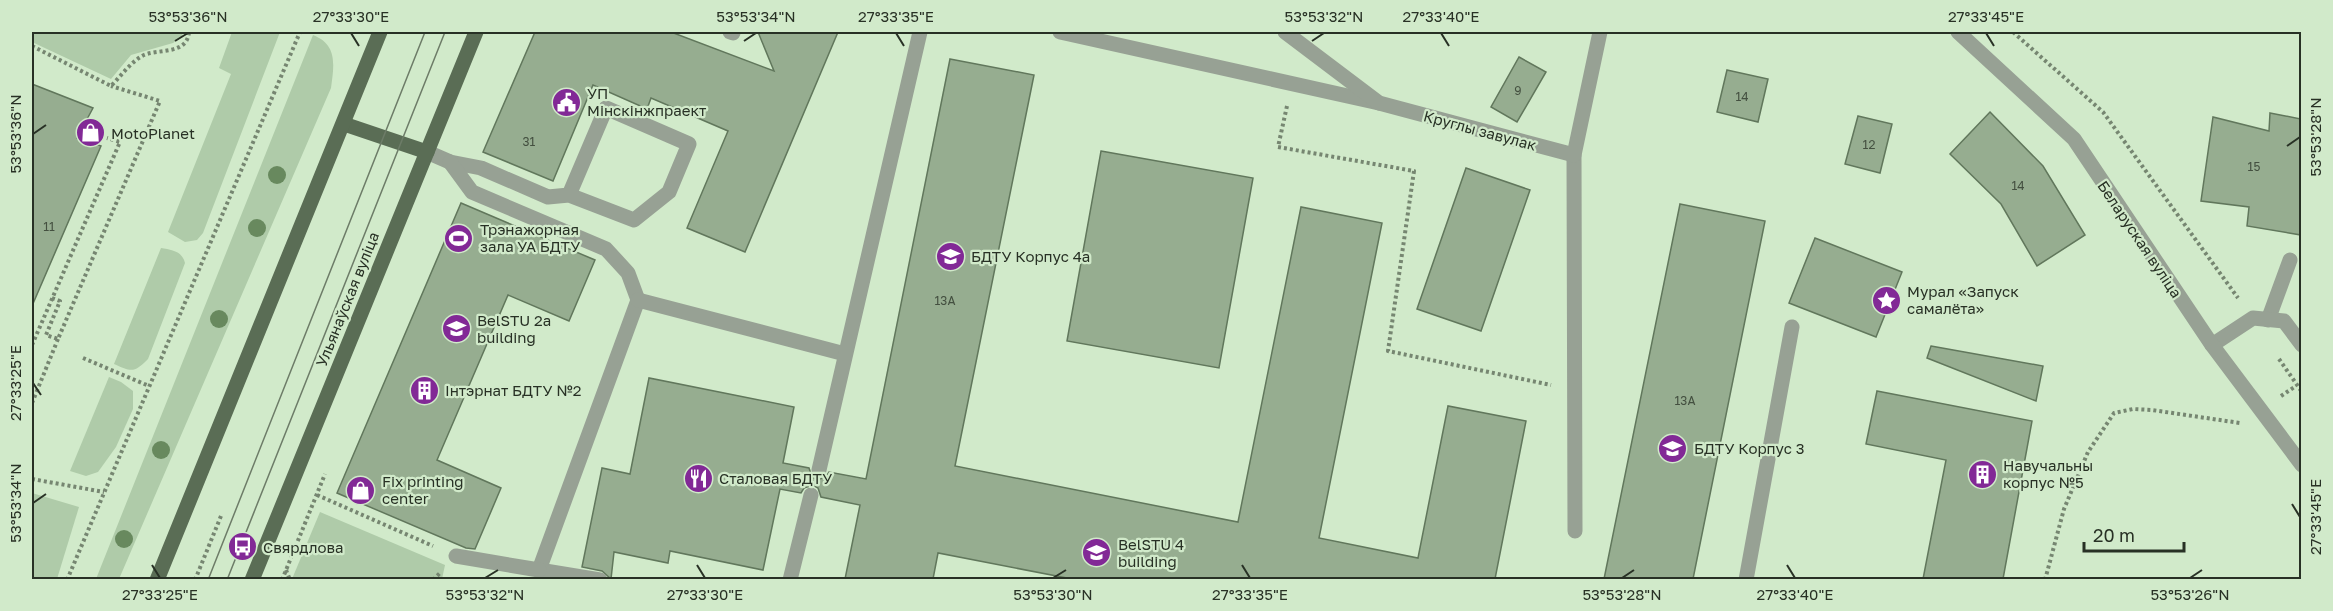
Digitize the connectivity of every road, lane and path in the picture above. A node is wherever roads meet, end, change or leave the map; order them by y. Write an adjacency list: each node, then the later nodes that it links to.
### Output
1 (189, 32): 13 (path)
2 (300, 32): 33 (path)
3 (380, 32): 15 (main road)
4 (476, 32): 17 (main road, Ульянаўская вуліца)
5 (920, 32): 30 (street)
6 (1060, 32): 12 (street)
7 (1285, 32): 14 (street, Круглы завулак)
8 (1599, 32): 18 (street)
9 (1958, 32): 28 (street, Беларуская вуліца)
10 (2013, 32): 24 (path)
11 (32, 46): 13 (path)
12 (1292, 82): 14 (street); 34 (path)
13 (111, 86): 26 (path)
14 (1379, 103): 18 (street, Круглы завулак)
15 (344, 124): 17 (main road); 50 (main road)
16 (107, 138): 22 (path)
17 (427, 152): 19 (street); 52 (main road, Ульянаўская вуліца)
18 (1574, 155): 34 (street)
19 (450, 162): 20 (street); 23 (street)
20 (569, 195): 20 (street)
21 (2290, 260): 24 (street)
22 (52, 298): 26 (path); 27 (path)
23 (638, 300): 30 (street); 48 (street)
24 (2260, 319): 28 (street); 29 (street)
25 (1792, 327): 57 (street)
26 (58, 339): 36 (path)
27 (32, 345)
28 (2211, 345): 38 (street, Беларуская вуліца)
29 (2301, 345)
30 (845, 354): 39 (street)
31 (2277, 357): 35 (path)
32 (83, 358): 33 (path)
33 (149, 386): 41 (path)
34 (1575, 390): 45 (street)
35 (2301, 392)
36 (32, 403)
37 (2234, 423): 58 (path)
38 (2301, 465)
39 (819, 470)
40 (32, 479): 41 (path)
41 (104, 492): 49 (path)
42 (316, 495): 46 (path)
43 (811, 495): 56 (street)
44 (221, 516): 51 (path)
45 (1575, 531)
46 (456, 556): 48 (street); 54 (path)
47 (286, 570): 53 (path)
48 (539, 570): 55 (street)
49 (67, 579)
50 (157, 579)
51 (195, 579)
52 (252, 579)
53 (290, 579)
54 (433, 579)
55 (600, 579)
56 (790, 579)
57 (1746, 579)
58 (2045, 579)

